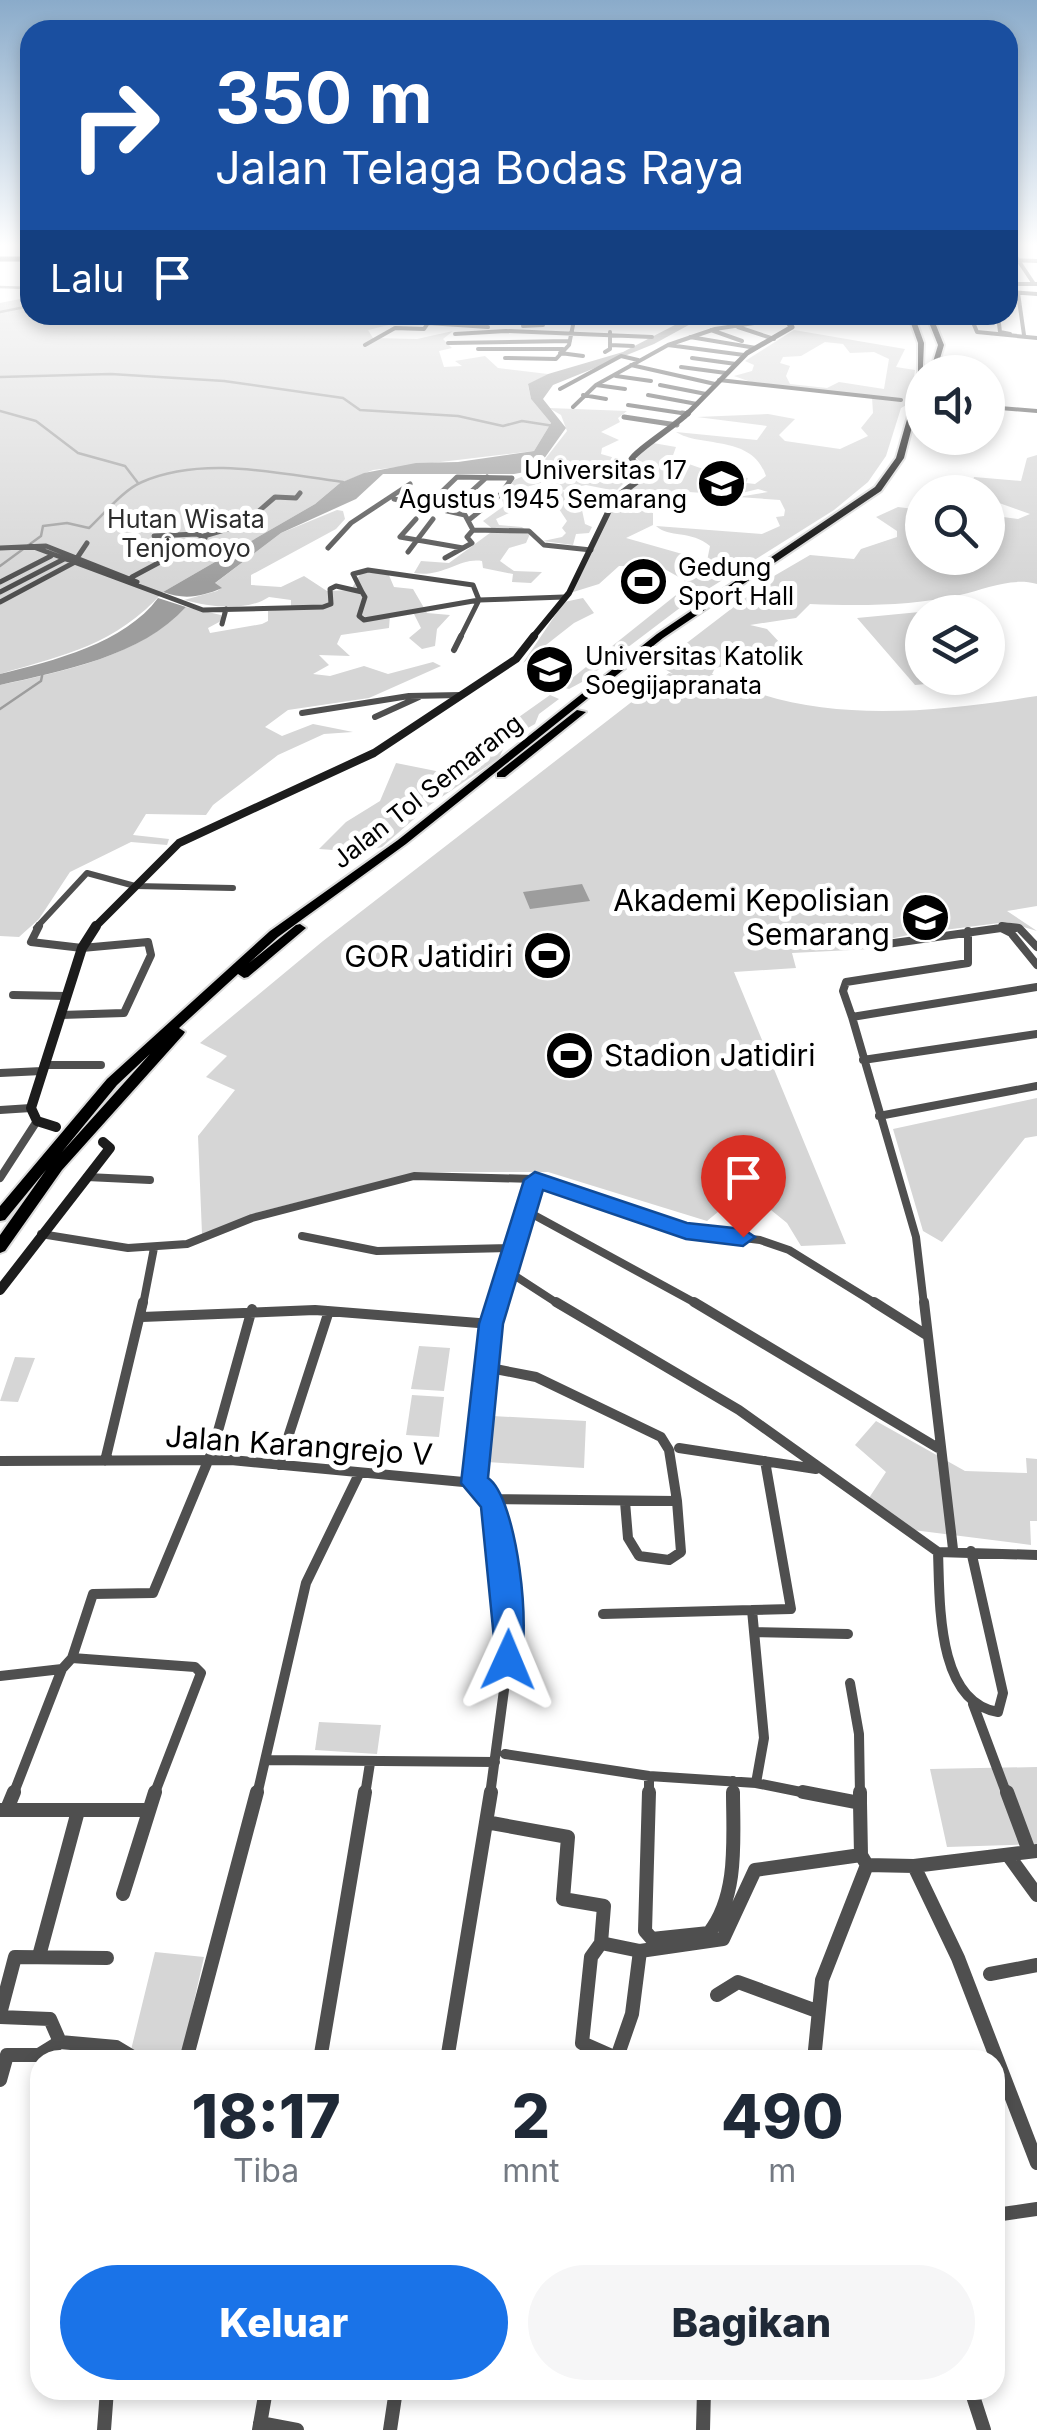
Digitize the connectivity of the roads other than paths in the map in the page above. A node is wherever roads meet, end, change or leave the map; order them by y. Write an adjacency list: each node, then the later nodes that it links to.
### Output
1 (549, 356): 9 (street)
2 (565, 356): 10 (street)
3 (620, 356): 15 (street)
4 (623, 356): 11 (street)
5 (645, 356): 11 (street)
6 (703, 356): 12 (street)
7 (743, 356): 12 (main road)
8 (505, 358): 9 (street)
9 (543, 358)
10 (569, 358)
11 (638, 360): 13 (street)
12 (736, 364): 17 (main road)
13 (630, 365): 16 (street); 17 (street)
14 (681, 367): 17 (street)
15 (598, 369): 16 (street); 23 (street)
16 (615, 374): 18 (street); 19 (street)
17 (720, 379): 22 (main road); 26 (street)
18 (651, 381)
19 (596, 386): 21 (street); 23 (street)
20 (660, 386): 22 (street)
21 (626, 390)
22 (706, 394): 27 (main road)
23 (584, 395): 25 (street); 30 (street)
24 (648, 395): 27 (street)
25 (606, 399)
26 (901, 400)
27 (697, 404): 32 (main road)
28 (628, 405): 32 (street)
29 (1005, 408): 31 (street)
30 (587, 409)
31 (1037, 411)
32 (688, 414): 34 (main road)
33 (624, 417): 34 (street)
34 (677, 424): 41 (main road)
35 (905, 440): 106 (highway, Jalan Tol Semarang)
36 (909, 455): 109 (highway, Jalan Tol Semarang)
37 (487, 477): 43 (street); 44 (street); 45 (street)
38 (410, 484): 42 (street)
39 (300, 493): 50 (street)
40 (580, 493): 41 (street)
41 (622, 494): 57 (main road)
42 (394, 499): 43 (street); 55 (street)
43 (428, 505): 44 (street)
44 (451, 510): 45 (street)
45 (470, 518): 48 (street)
46 (416, 519): 51 (street)
47 (433, 519): 51 (street)
48 (473, 530): 56 (street); 57 (street)
49 (154, 536): 50 (street)
50 (204, 536): 62 (street)
51 (414, 542): 56 (street); 58 (street)
52 (87, 543): 61 (street)
53 (29, 545): 54 (street); 59 (street); 61 (street)
54 (0, 548)
55 (328, 548)
56 (464, 548): 60 (street)
57 (591, 550): 66 (main road)
58 (408, 552)
59 (52, 555): 61 (street); 63 (street)
60 (446, 558)
61 (72, 560): 62 (street); 64 (street); 68 (street)
62 (130, 579): 69 (street)
63 (0, 582)
64 (0, 592)
65 (362, 592): 67 (street); 67 (street); 69 (street)
66 (564, 597): 67 (street); 73 (main road)
67 (480, 600): 71 (street)
68 (0, 602)
69 (226, 610): 70 (street)
70 (222, 624)
71 (454, 650)
72 (426, 694): 73 (street); 74 (street); 75 (street)
73 (461, 695): 76 (main road)
74 (302, 713)
75 (374, 717)
76 (135, 886): 77 (street); 82 (main road); 82 (street)
77 (233, 888)
78 (994, 927): 79 (street); 81 (street); 83 (street)
79 (968, 931): 80 (street); 88 (street)
80 (887, 944)
81 (1037, 947)
82 (82, 948): 86 (main road); 87 (street)
83 (1037, 966)
84 (1037, 987): 88 (street)
85 (13, 995): 86 (street)
86 (66, 996): 87 (main road)
87 (61, 1015): 92 (main road)
88 (852, 1016): 90 (street)
89 (1037, 1034): 90 (street)
90 (863, 1060): 97 (street)
91 (101, 1065): 92 (street)
92 (43, 1068): 93 (street); 95 (main road)
93 (0, 1073)
94 (1037, 1086): 97 (street)
95 (30, 1108): 96 (street); 98 (main road)
96 (0, 1110)
97 (879, 1116): 118 (street)
98 (36, 1122): 99 (main road); 101 (street)
99 (56, 1127)
100 (105, 1142): 102 (main road)
101 (2, 1173)
102 (87, 1177): 103 (street); 107 (main road)
103 (150, 1180)
104 (535, 1180): 105 (street); 110 (street); 118 (street)
105 (523, 1209): 111 (street); 120 (street)
106 (0, 1216)
107 (41, 1234): 110 (street); 113 (main road)
108 (302, 1236): 111 (street)
109 (0, 1248)
110 (154, 1248): 116 (street)
111 (514, 1248): 112 (street)
112 (506, 1270): 117 (street); 127 (street)
113 (0, 1290)
114 (252, 1310): 115 (street); 116 (street); 122 (street)
115 (328, 1314): 117 (street); 126 (street)
116 (142, 1317): 124 (street)
117 (491, 1324): 119 (street)
118 (928, 1336): 120 (street)
119 (485, 1367): 121 (street); 129 (street)
120 (938, 1448): 133 (street)
121 (674, 1449): 125 (street); 131 (street)
122 (208, 1459): 124 (street, Jalan Karangrejo V); 126 (street, Jalan Karangrejo V); 143 (street)
123 (0, 1461): 124 (street, Jalan Karangrejo V)
124 (105, 1461)
125 (765, 1461): 127 (street); 138 (street)
126 (279, 1464): 128 (street, Jalan Karangrejo V)
127 (818, 1470): 135 (street)
128 (360, 1474): 129 (street, Jalan Karangrejo V); 149 (street)
129 (474, 1483): 130 (street)
130 (492, 1500): 132 (street); 148 (street)
131 (677, 1501): 132 (street); 132 (street)
132 (625, 1502)
133 (952, 1549): 134 (street); 135 (street)
134 (971, 1551): 136 (street); 147 (street)
135 (938, 1552): 147 (street)
136 (1037, 1555)
137 (752, 1610): 138 (street); 139 (street); 141 (street)
138 (790, 1610): 140 (street)
139 (603, 1614)
140 (794, 1631): 141 (street); 142 (street)
141 (754, 1632): 153 (street)
142 (848, 1634)
143 (72, 1658): 144 (street); 157 (street)
144 (62, 1669): 145 (street); 155 (street)
145 (0, 1676)
146 (850, 1682): 154 (street)
147 (972, 1704): 159 (street)
148 (500, 1758): 150 (street); 151 (street); 158 (street)
149 (266, 1760): 150 (street); 177 (street)
150 (370, 1763): 178 (street)
151 (649, 1776): 152 (street); 152 (street)
152 (732, 1782): 153 (street)
153 (756, 1784): 154 (street)
154 (860, 1803): 161 (street)
155 (4, 1810): 156 (street)
156 (78, 1810): 157 (street); 167 (street)
157 (148, 1810): 163 (street)
158 (486, 1822): 165 (street); 179 (street)
159 (1033, 1851): 160 (street)
160 (1008, 1855): 162 (street); 164 (street)
161 (864, 1860): 162 (street); 166 (street); 172 (street)
162 (914, 1866): 183 (street)
163 (124, 1894)
164 (1037, 1894)
165 (600, 1942): 166 (street); 180 (street)
166 (640, 1950): 181 (street)
167 (39, 1956): 168 (street); 173 (street)
168 (107, 1958)
169 (1037, 1965): 170 (street)
170 (990, 1974)
171 (716, 1994): 172 (street)
172 (814, 2010): 182 (street)
173 (0, 2015): 174 (street)
174 (60, 2042): 175 (street); 176 (street)
175 (47, 2050)
176 (121, 2050)
177 (189, 2050)
178 (322, 2050)
179 (449, 2050)
180 (597, 2050)
181 (619, 2050)
182 (814, 2050)
183 (993, 2050)
184 (4, 2055): 185 (street); 186 (street)
185 (30, 2055)
186 (0, 2080)
187 (1005, 2080): 188 (street)
188 (1037, 2163)
189 (1037, 2209): 190 (street)
190 (1005, 2214)
191 (106, 2400): 197 (street)
192 (264, 2400): 196 (street)
193 (394, 2400): 199 (street)
194 (704, 2400): 200 (street)
195 (974, 2400): 201 (street)
196 (260, 2426): 198 (street)
197 (104, 2430)
198 (296, 2430)
199 (390, 2430)
200 (703, 2430)
201 (984, 2430)

